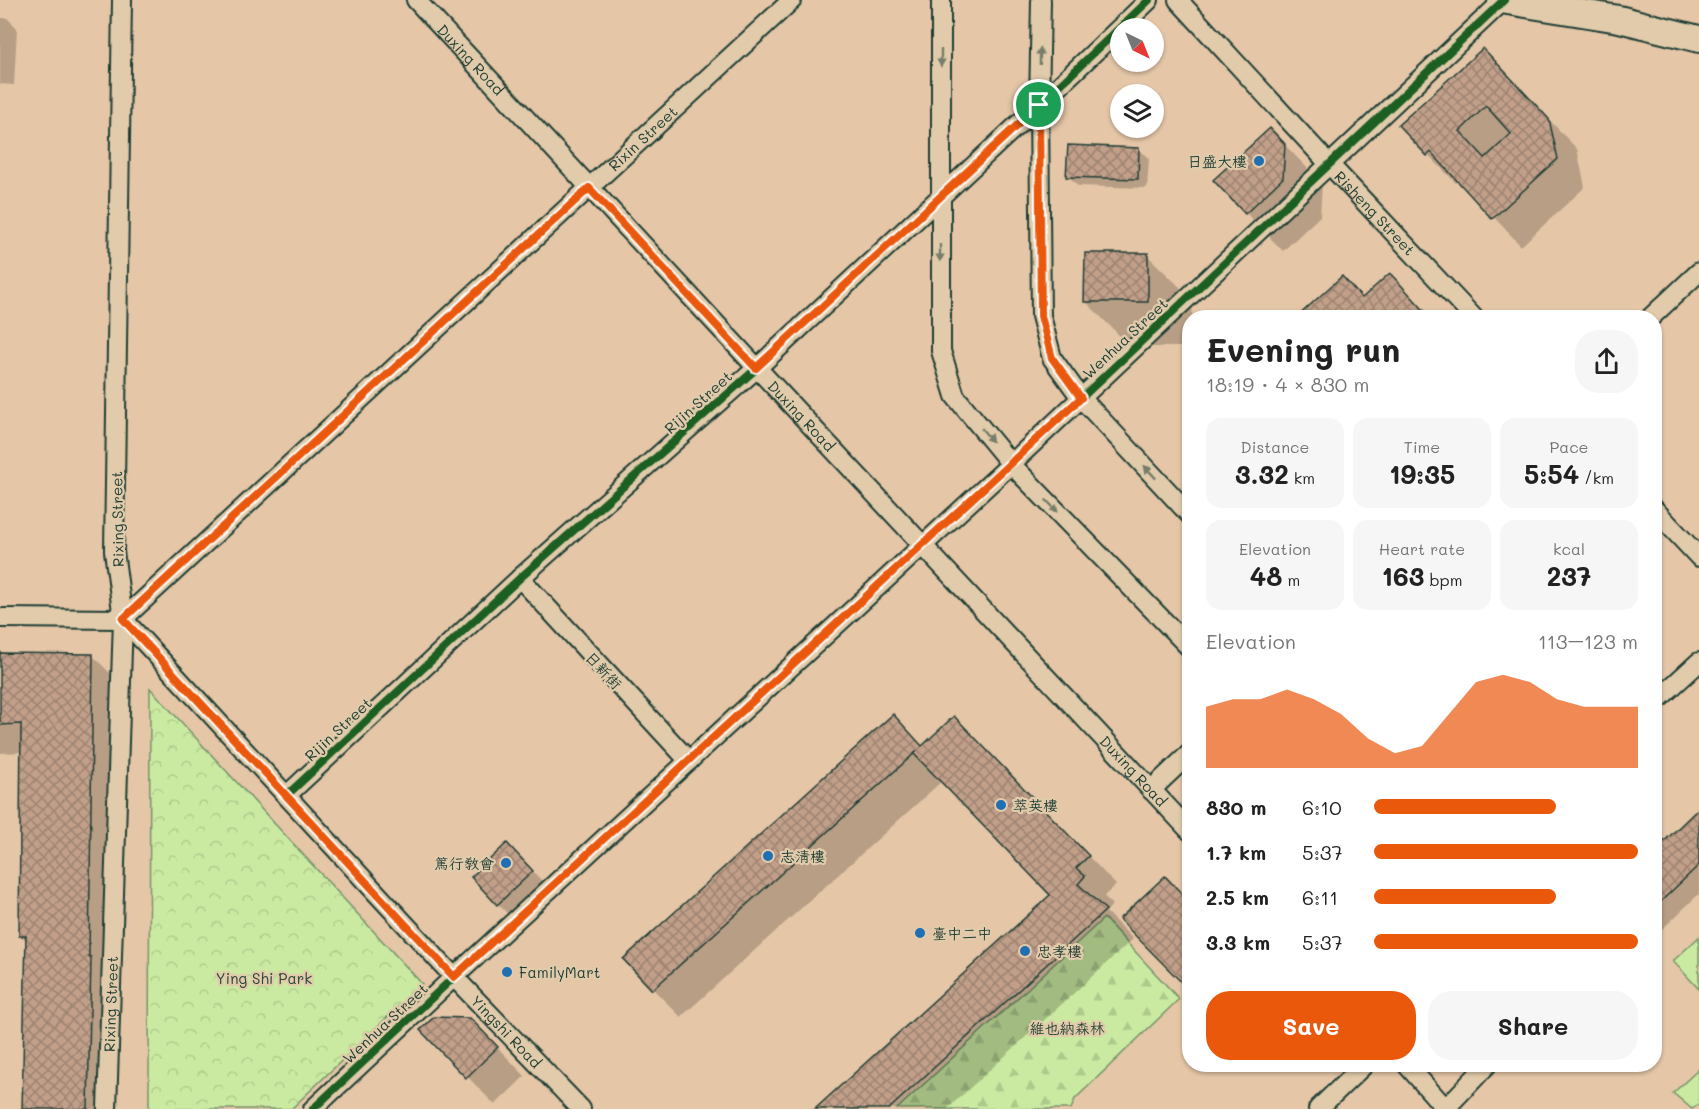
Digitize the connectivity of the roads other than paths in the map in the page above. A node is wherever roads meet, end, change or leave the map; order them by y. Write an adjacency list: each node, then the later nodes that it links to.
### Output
1 (122, 0): 26 (street, Rixing Street)
2 (416, 0): 12 (street, Duxing Road)
3 (792, 0): 12 (street, Rixin Street)
4 (941, 0): 13 (street, one-way to 13)
5 (1041, 0): 10 (street, one-way to 5)
6 (1149, 0): 10 (street, Rijin Street)
7 (1178, 0): 11 (street, Risheng Street)
8 (1503, 0): 9 (street); 11 (street, Wenhua Street)
9 (1699, 39)
10 (1039, 105): 13 (street, Rijin Street); 18 (street)
11 (1330, 165): 15 (street, Risheng Street); 18 (street, Wenhua Street)
12 (589, 188): 17 (street, Duxing Road); 26 (street, Rixin Street)
13 (940, 197): 17 (street, Rijin Street); 19 (street, one-way to 19)
14 (1699, 272): 16 (street)
15 (1466, 310)
16 (1659, 310)
17 (756, 368): 22 (street, Duxing Road); 24 (street, Rijin Street)
18 (1081, 398): 19 (street, Wenhua Street); 20 (street, one-way to 18)
19 (1011, 464): 22 (street, Wenhua Street); 27 (street, one-way to 27)
20 (1182, 506)
21 (1662, 518): 23 (street)
22 (923, 544): 31 (street, Wenhua Street); 32 (street, Duxing Road)
23 (1699, 557)
24 (520, 578): 31 (street, 日新街); 33 (street, Rijin Street)
25 (0, 618): 26 (street)
26 (123, 619): 33 (street, Yingshi Road); 39 (street, Rixing Street)
27 (1182, 640)
28 (1699, 662): 29 (street)
29 (1662, 696)
30 (1182, 760): 32 (street)
31 (689, 761): 35 (street, Wenhua Street)
32 (1151, 789): 34 (street, Duxing Road)
33 (287, 795): 35 (street, Yingshi Road)
34 (1182, 822)
35 (454, 977): 40 (street, Wenhua Street); 41 (street, Yingshi Road)
36 (1357, 1072): 42 (street)
37 (1413, 1072): 43 (street)
38 (1480, 1072): 43 (street)
39 (106, 1109)
40 (313, 1109)
41 (581, 1109)
42 (1318, 1109)
43 (1445, 1109)

